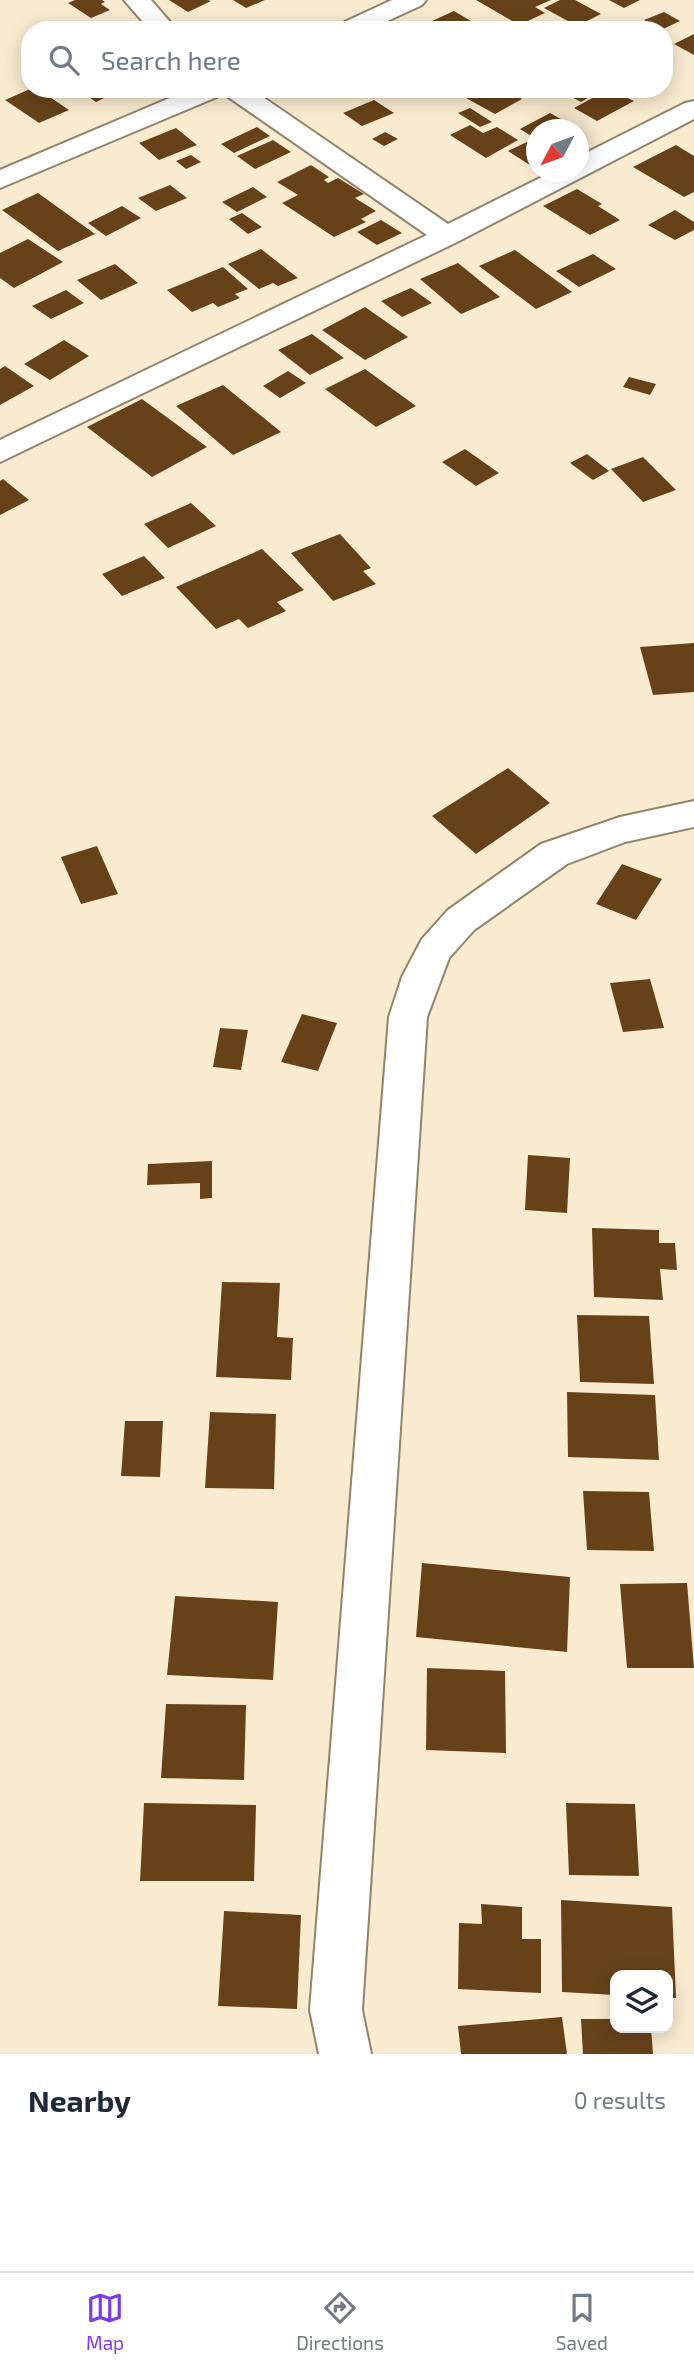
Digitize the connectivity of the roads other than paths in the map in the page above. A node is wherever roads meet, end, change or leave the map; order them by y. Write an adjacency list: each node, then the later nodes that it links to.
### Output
1 (137, 0): 3 (street)
2 (413, 0): 4 (street)
3 (156, 21)
4 (367, 21)
5 (193, 98): 9 (street)
6 (246, 98): 11 (street)
7 (694, 109): 8 (street)
8 (589, 163)
9 (0, 180)
10 (552, 182): 11 (street)
11 (447, 236): 12 (street)
12 (0, 452)
13 (694, 814): 14 (street)
14 (345, 2054)

